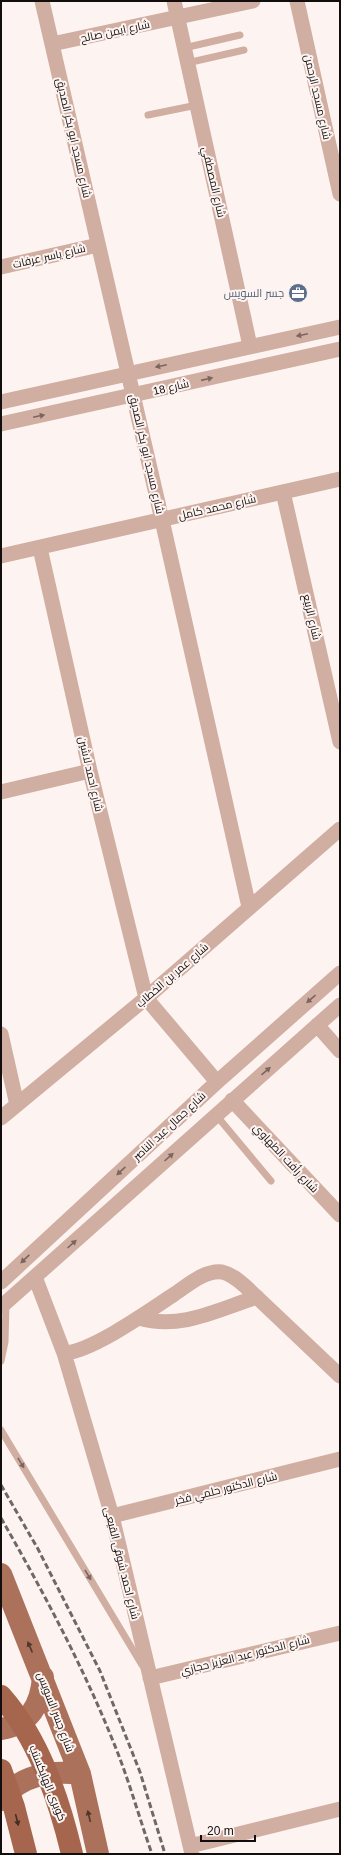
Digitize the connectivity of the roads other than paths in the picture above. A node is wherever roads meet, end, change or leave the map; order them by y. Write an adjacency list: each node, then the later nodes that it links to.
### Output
1 (42, 1): 7 (street, شارع مسجد ابو بكر الصديق)
2 (174, 1): 5 (street)
3 (253, 1): 5 (street, شارع ايمن صالح)
4 (297, 1): 12 (street, شارع مسجد الرحمن)
5 (177, 18): 7 (street, شارع ايمن صالح); 9 (street, شارع المصطفي)
6 (240, 35): 9 (lane)
7 (52, 44): 13 (street, شارع مسجد ابو بكر الصديق)
8 (244, 50): 9 (lane)
9 (186, 56): 10 (street, شارع المصطفي)
10 (197, 105): 11 (lane); 16 (street, شارع المصطفي)
11 (148, 114)
12 (340, 194)
13 (98, 245): 14 (street, شارع ياسر عرفات); 18 (street, شارع مسجد ابو بكر الصديق)
14 (1, 267)
15 (340, 327): 16 (street, شارع 18, one-way to 16)
16 (250, 346): 18 (street, شارع 18, one-way to 18)
17 (340, 349): 19 (street, شارع 18, one-way to 17)
18 (128, 373): 19 (street, شارع مسجد ابو بكر الصديق); 20 (street, شارع 18)
19 (133, 396): 21 (street, شارع 18, one-way to 19); 24 (street, شارع مسجد ابو بكر الصديق)
20 (1, 402)
21 (1, 424)
22 (340, 479): 23 (street, شارع محمد كامل)
23 (283, 492): 24 (street, شارع محمد كامل); 27 (street, شارع الربيع)
24 (162, 520): 25 (street, شارع محمد كامل); 31 (street, شارع مسجد ابو بكر الصديق)
25 (40, 548): 26 (street, شارع محمد كامل); 28 (street, شارع احمد لاشين)
26 (1, 556)
27 (340, 742)
28 (90, 771): 29 (street); 33 (street, شارع احمد لاشين)
29 (1, 792)
30 (340, 829): 31 (street, شارع عمر بن الخطاب)
31 (249, 907): 33 (street, شارع عمر بن الخطاب)
32 (340, 973): 38 (street, شارع جمال عبد الناصر, one-way to 38)
33 (146, 998): 38 (street); 40 (street, شارع عمر بن الخطاب)
34 (340, 1005): 35 (street, شارع جمال عبد الناصر)
35 (317, 1025): 37 (street); 39 (street, شارع جمال عبد الناصر, one-way to 35)
36 (1, 1034): 40 (street)
37 (340, 1051)
38 (217, 1082): 46 (street, شارع جمال عبد الناصر, one-way to 46)
39 (232, 1100): 41 (street, شارع جمال عبد الناصر); 44 (street, شارع رأفت الطهاوي)
40 (17, 1105): 42 (street, شارع عمر بن الخطاب)
41 (216, 1115): 43 (lane); 45 (street, شارع جمال عبد الناصر, one-way to 41)
42 (1, 1118)
43 (271, 1181)
44 (340, 1215)
45 (35, 1277): 48 (street, شارع جمال عبد الناصر); 50 (street, شارع احمد شوقى القيعى)
46 (1, 1282)
47 (257, 1297): 49 (street); 49 (street); 52 (street)
48 (4, 1305): 51 (lane)
49 (139, 1318): 50 (street)
50 (64, 1353): 55 (street, شارع احمد شوقى القيعى)
51 (1, 1361)
52 (340, 1376)
53 (1, 1430): 59 (lane, one-way to 59)
54 (340, 1459): 55 (street, شارع الدكتور حلمي فخر)
55 (112, 1516): 59 (street, شارع احمد شوقى القيعى)
56 (1, 1574): 58 (main road, شارع جسر السويس, one-way to 56)
57 (340, 1633): 59 (street, شارع الدكتور عبد العزيز حجازي)
58 (43, 1677): 61 (main road); 63 (main road, شارع جسر السويس)
59 (150, 1678): 66 (street, شارع احمد شوقى القيعى)
60 (1, 1696): 68 (highway, كوبرى الهايكستب)
61 (1, 1729)
62 (1, 1770): 67 (highway, one-way to 67)
63 (80, 1774): 64 (main road); 69 (main road, شارع جسر السويس, one-way to 63)
64 (1, 1800)
65 (340, 1809): 66 (street)
66 (191, 1850)
67 (26, 1854)
68 (72, 1854)
69 (98, 1854)

